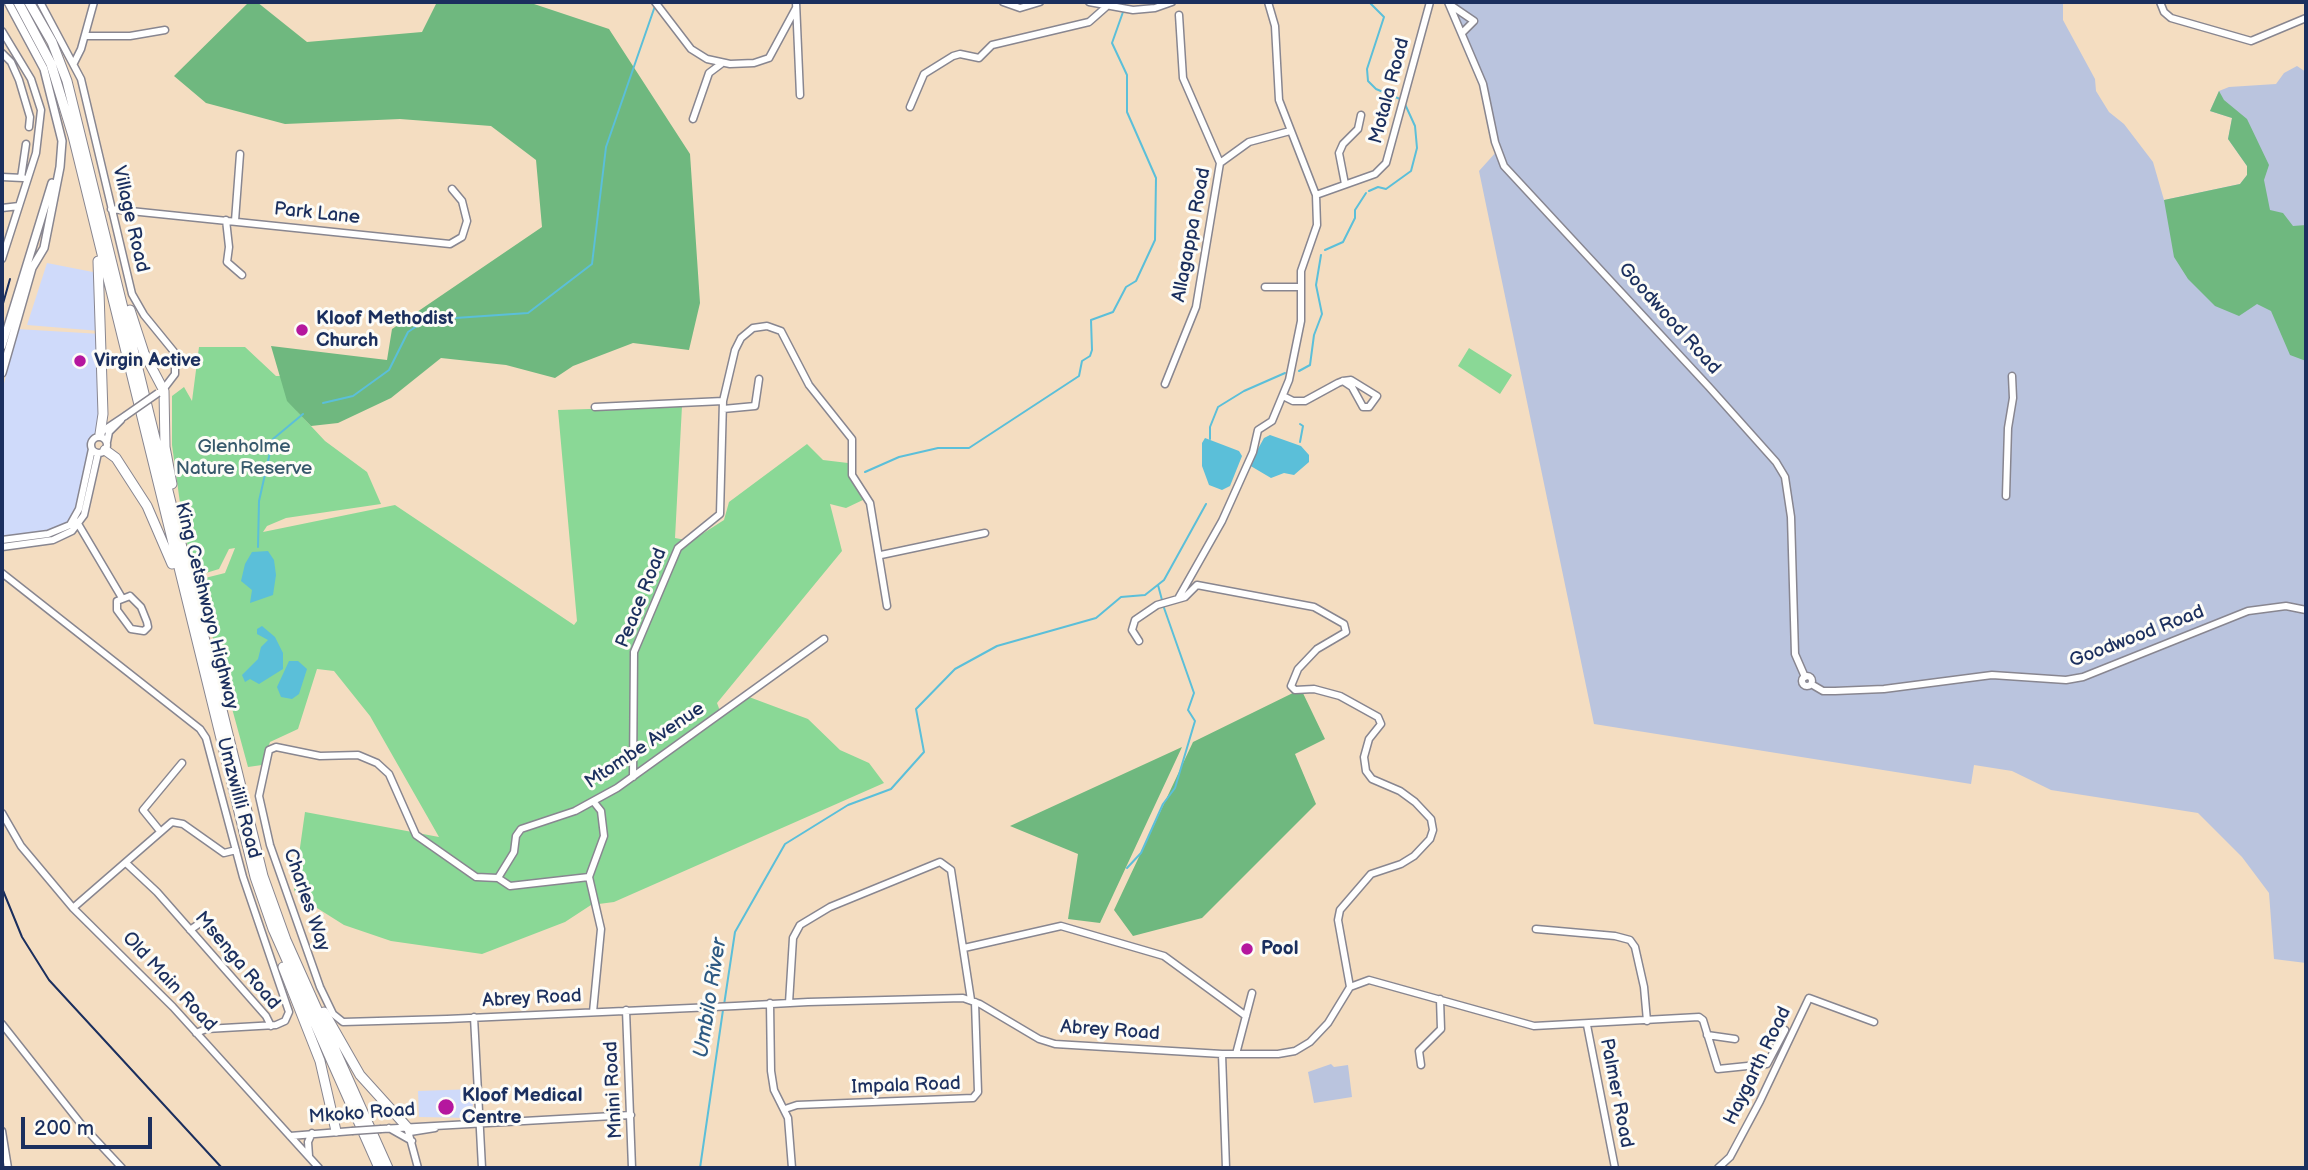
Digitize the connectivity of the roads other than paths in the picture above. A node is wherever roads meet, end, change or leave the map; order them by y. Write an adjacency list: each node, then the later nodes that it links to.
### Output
1 (8, 2): 35 (main road)
2 (18, 2): 49 (highway, King Cetshwayo Highway)
3 (29, 2): 53 (highway, King Cetshwayo Highway)
4 (40, 2): 25 (street, Village Road)
5 (94, 2): 22 (street)
6 (655, 2): 26 (street)
7 (1003, 2): 8 (street)
8 (1040, 2)
9 (1089, 2): 16 (street)
10 (1172, 2): 16 (street)
11 (1268, 2): 32 (street)
12 (1430, 2): 39 (street, Motala Road)
13 (1448, 2): 21 (street, Goodwood Road); 21 (street)
14 (2160, 2): 18 (street)
15 (796, 5): 26 (street); 27 (street)
16 (1106, 7): 28 (street)
17 (1179, 15): 36 (street)
18 (2306, 18)
19 (165, 30): 22 (street)
20 (2, 31): 23 (street)
21 (1462, 33): 81 (street, Goodwood Road)
22 (85, 36): 25 (street)
23 (4, 40): 38 (street)
24 (2, 53): 31 (street)
25 (74, 63): 44 (street, Village Road)
26 (722, 64): 30 (street)
27 (800, 95)
28 (910, 107)
29 (1361, 116): 39 (street)
30 (693, 119)
31 (29, 127)
32 (1290, 131): 36 (street, Allagappa Road); 41 (street)
33 (26, 144): 38 (street)
34 (240, 154): 46 (street)
35 (60, 163): 47 (main road); 48 (main road)
36 (1220, 163): 62 (street, Allagappa Road)
37 (2, 177): 38 (street)
38 (24, 178): 42 (street)
39 (1345, 184): 41 (street, Motala Road)
40 (452, 189): 46 (street, Park Lane)
41 (1316, 195): 56 (street)
42 (19, 206): 43 (street); 52 (street)
43 (2, 208)
44 (111, 209): 45 (street, Park Lane); 63 (street, Village Road)
45 (226, 220): 46 (street, Park Lane); 54 (street)
46 (235, 221)
47 (49, 229): 48 (main road); 51 (main road)
48 (37, 231): 50 (main road)
49 (96, 236): 68 (highway); 82 (highway, King Cetshwayo Highway)
50 (33, 243): 51 (main road); 57 (main road)
51 (44, 245): 58 (main road)
52 (2, 259)
53 (114, 266): 63 (highway); 73 (highway, King Cetshwayo Highway)
54 (242, 275)
55 (1265, 287): 56 (street)
56 (1300, 287): 64 (street)
57 (3, 341)
58 (2, 373)
59 (2012, 376): 70 (street)
60 (759, 379): 65 (street)
61 (1343, 381): 61 (street); 64 (street)
62 (1165, 384)
63 (163, 389): 67 (street, bridge); 73 (highway)
64 (1283, 396): 78 (street)
65 (723, 405): 66 (street); 76 (street, Peace Road); 86 (street, Peace Road)
66 (596, 407)
67 (125, 416): 68 (street); 69 (street)
68 (99, 435): 69 (street); 69 (street)
69 (101, 449): 71 (street); 82 (highway)
70 (2006, 496)
71 (77, 522): 74 (street); 75 (street); 79 (street)
72 (985, 533): 76 (street)
73 (179, 538): 102 (highway, King Cetshwayo Highway)
74 (2, 540)
75 (2, 547)
76 (881, 555): 80 (street, Peace Road)
77 (2, 573): 92 (street, Umzwilili Road)
78 (1179, 597): 84 (street); 103 (street)
79 (122, 598): 79 (street)
80 (887, 606)
81 (2306, 610)
82 (192, 622): 97 (highway, King Cetshwayo Highway)
83 (824, 639): 86 (street, Mtombe Avenue)
84 (1139, 640)
85 (182, 763): 91 (street)
86 (633, 777): 87 (street, Mtombe Avenue)
87 (608, 793): 88 (street, Mtombe Avenue); 89 (street)
88 (593, 801): 89 (street); 95 (street, Mtombe Avenue)
89 (601, 811): 94 (street)
90 (2, 813): 96 (street, Old Main Road)
91 (160, 831): 92 (street); 93 (street)
92 (236, 850): 119 (street, Umzwilili Road)
93 (126, 863): 96 (street); 100 (street, Msenga Road)
94 (589, 877): 95 (street); 110 (street)
95 (498, 878): 116 (street, Charles Way)
96 (73, 908): 121 (street, Old Main Road)
97 (265, 911): 134 (highway); 142 (highway, King Cetshwayo Highway)
98 (203, 921): 100 (street)
99 (1536, 929): 114 (street)
100 (191, 930): 119 (street, Msenga Road)
101 (964, 948): 106 (street); 108 (street); 111 (street)
102 (307, 987): 132 (highway); 143 (highway, King Cetshwayo Highway)
103 (1350, 987): 105 (street); 126 (street, Abrey Road)
104 (1252, 993): 111 (street)
105 (1440, 999): 118 (street); 127 (street)
106 (973, 1001): 108 (street, Abrey Road); 125 (street, Abrey Road); 128 (street, Impala Road)
107 (770, 1003): 108 (street, Abrey Road); 109 (street, Abrey Road); 128 (street)
108 (789, 1003)
109 (626, 1010): 110 (street, Abrey Road); 129 (street, Mnini Road)
110 (593, 1012): 112 (street, Abrey Road)
111 (1246, 1016): 126 (street)
112 (474, 1017): 113 (street, Abrey Road); 124 (street)
113 (463, 1018): 116 (street, Abrey Road); 124 (street)
114 (1647, 1021): 118 (street); 122 (street)
115 (1874, 1022): 150 (street, Haygarth Road)
116 (346, 1023)
117 (2, 1024): 140 (street)
118 (1587, 1025): 149 (street, Palmer Road)
119 (271, 1026): 121 (street, Msenga Road)
120 (1785, 1030): 122 (street)
121 (196, 1032): 136 (street, Old Main Road)
122 (1707, 1035): 123 (street)
123 (1735, 1039)
124 (476, 1042): 130 (street)
125 (1222, 1054): 126 (street, Abrey Road); 148 (street)
126 (1236, 1054)
127 (1421, 1065)
128 (785, 1109): 147 (street)
129 (631, 1115): 130 (street, Mkoko Road); 146 (street, Mnini Road)
130 (479, 1124): 132 (street, Mkoko Road); 145 (street)
131 (389, 1128): 132 (street, Mkoko Road); 134 (street, Mkoko Road, bridge); 137 (street)
132 (408, 1129): 137 (street)
133 (2, 1131): 139 (street)
134 (336, 1131): 135 (street, Mkoko Road)
135 (312, 1133): 136 (street, Mkoko Road); 138 (street)
136 (290, 1136): 138 (street, Old Main Road)
137 (412, 1141): 144 (street)
138 (310, 1158): 141 (street, Old Main Road)
139 (8, 1168)
140 (122, 1168)
141 (319, 1168)
142 (379, 1168)
143 (388, 1168)
144 (418, 1168)
145 (482, 1168)
146 (632, 1168)
147 (792, 1168)
148 (1226, 1168)
149 (1615, 1168)
150 (1718, 1168)

